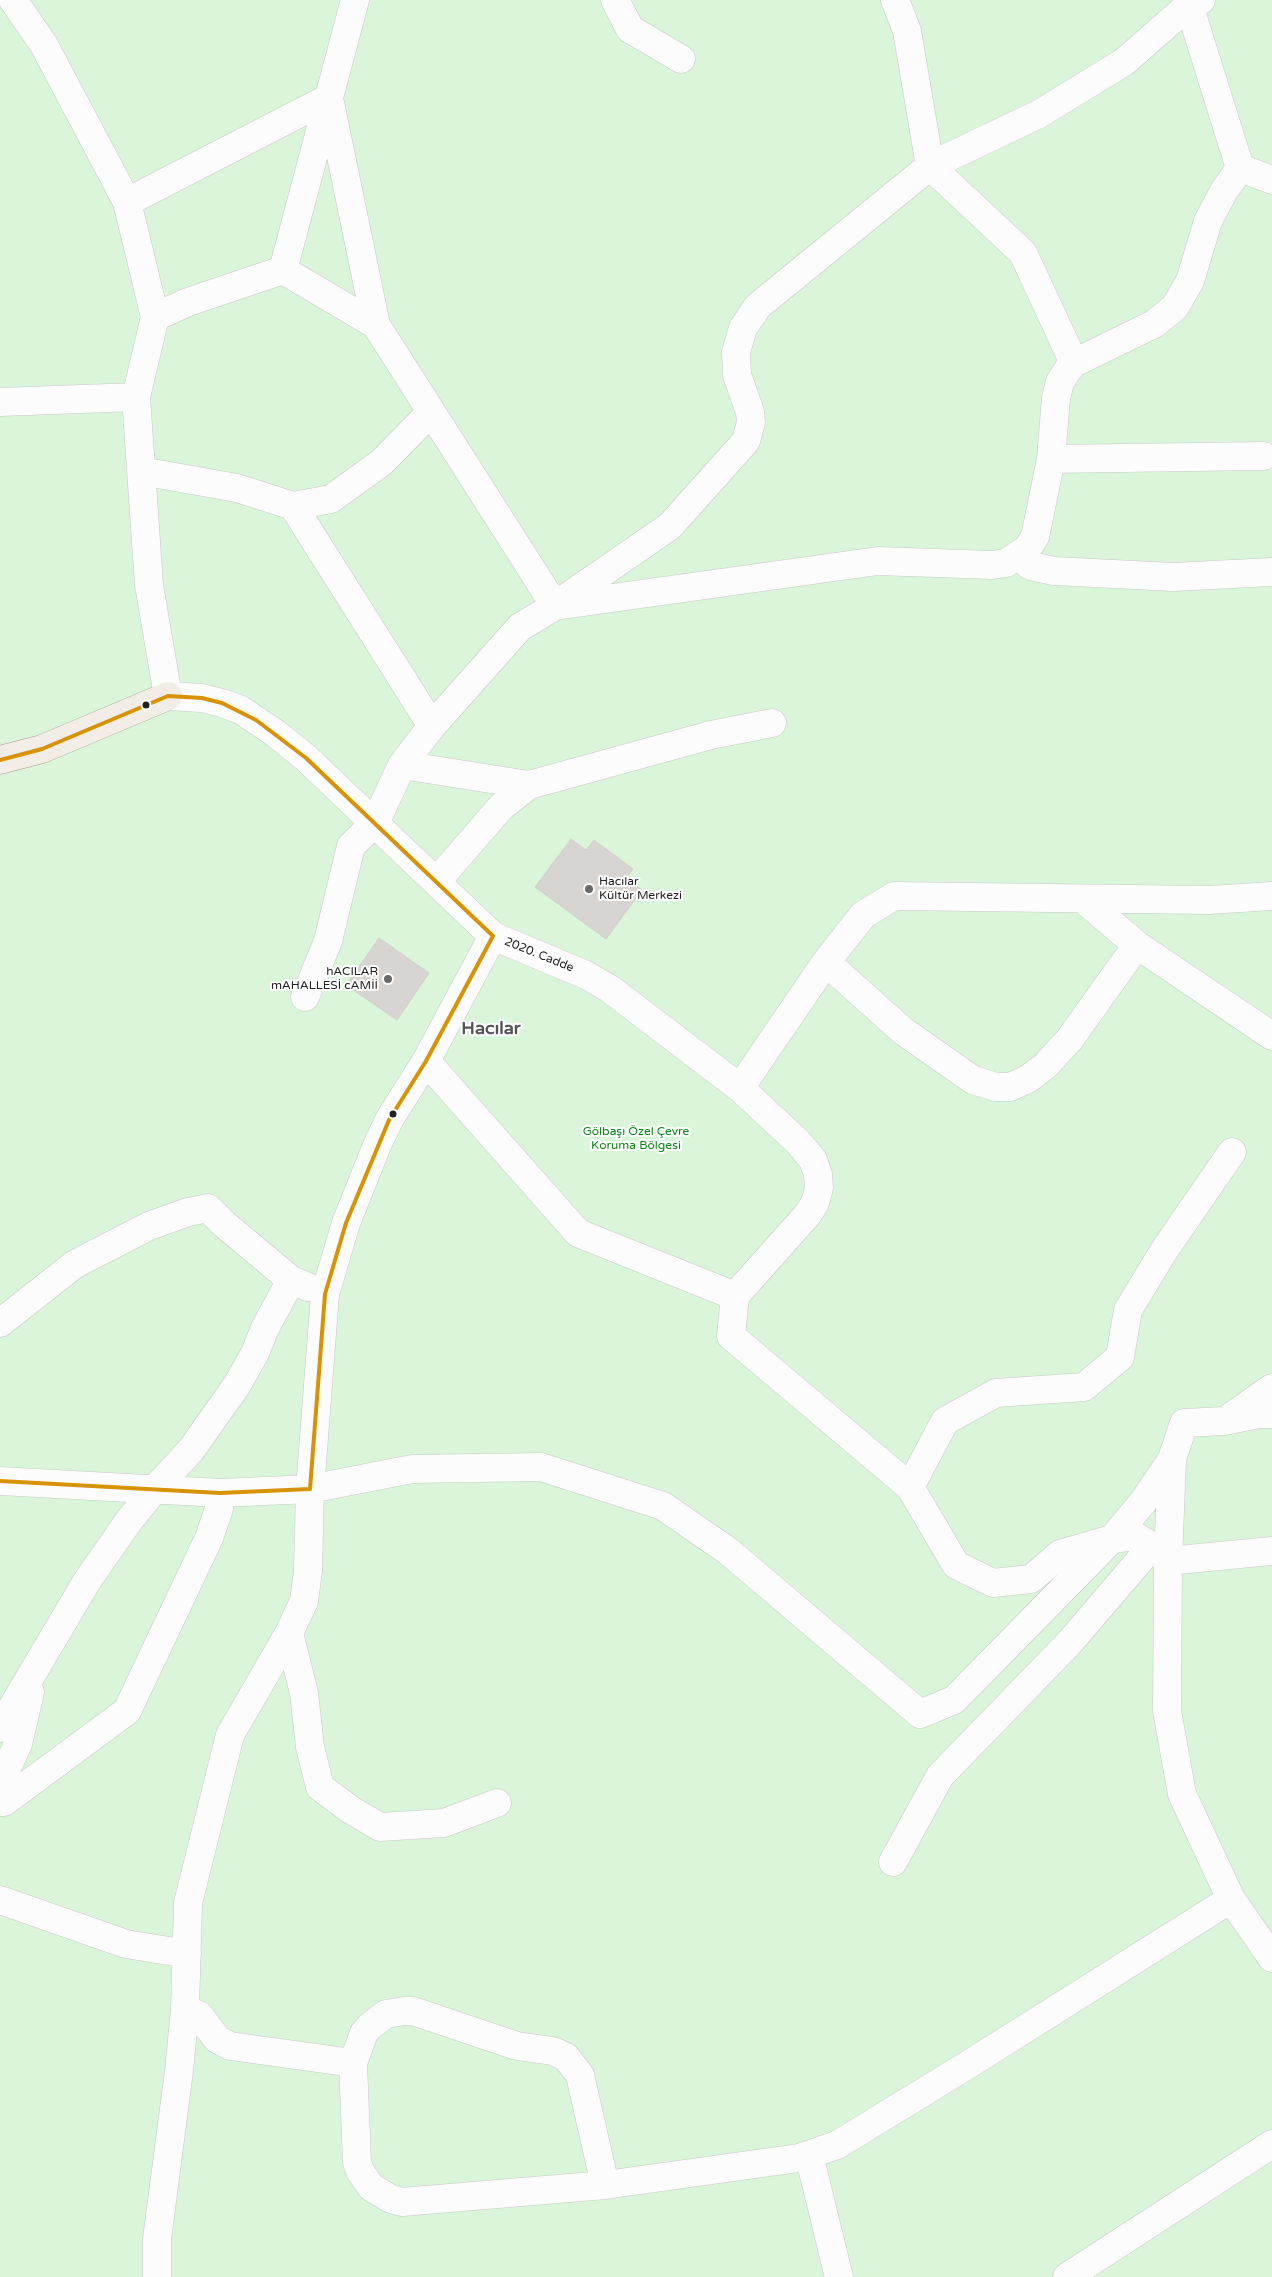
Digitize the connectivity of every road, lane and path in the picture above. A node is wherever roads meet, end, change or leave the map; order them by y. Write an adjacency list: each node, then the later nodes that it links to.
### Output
1 (13, 0): 11 (street)
2 (355, 0): 7 (street)
3 (615, 0): 6 (street)
4 (895, 0): 8 (street)
5 (1195, 2): 8 (street); 9 (street)
6 (681, 59)
7 (329, 98): 11 (street); 12 (street); 14 (street)
8 (930, 166): 15 (street); 25 (street)
9 (1240, 168): 10 (street); 15 (street)
10 (1272, 180)
11 (127, 202): 13 (street)
12 (282, 270): 13 (street); 14 (street)
13 (155, 317): 16 (street)
14 (376, 325): 18 (street)
15 (1074, 363): 20 (street)
16 (136, 397): 17 (street); 21 (street)
17 (0, 402)
18 (432, 412): 22 (street); 25 (street)
19 (1263, 456): 20 (street)
20 (1051, 459): 23 (street)
21 (141, 471): 22 (street); 26 (street)
22 (293, 506): 28 (street)
23 (1019, 556): 24 (street); 25 (street)
24 (1272, 572)
25 (555, 606): 28 (street)
26 (168, 696): 29 (main road); 32 (street, 2020. Cadde)
27 (772, 722): 31 (street)
28 (432, 726): 30 (street)
29 (0, 760)
30 (402, 765): 31 (street); 32 (street)
31 (529, 786): 33 (street)
32 (375, 823): 33 (street, 2020. Cadde); 39 (street)
33 (436, 882): 36 (street, 2020. Cadde)
34 (1272, 896): 35 (street)
35 (1083, 899): 37 (street); 38 (street)
36 (493, 936): 41 (street); 42 (street, 2020. Cadde)
37 (1137, 946): 38 (street); 40 (street)
38 (826, 962): 42 (street)
39 (305, 997)
40 (1272, 1036)
41 (426, 1061): 45 (street); 46 (street)
42 (740, 1088): 46 (street, 2020. Cadde)
43 (1232, 1152): 53 (street)
44 (291, 1280): 45 (street); 47 (street); 55 (street)
45 (325, 1294): 54 (street)
46 (735, 1296): 53 (street)
47 (0, 1323)
48 (1272, 1388): 50 (street)
49 (1272, 1414): 50 (street)
50 (1224, 1421): 51 (street)
51 (1172, 1459): 57 (street); 59 (street)
52 (0, 1481): 55 (street)
53 (910, 1487): 57 (street)
54 (310, 1489): 56 (street); 57 (street); 60 (street)
55 (153, 1491): 56 (street); 61 (street)
56 (220, 1494): 64 (street)
57 (1112, 1539): 59 (street)
58 (1272, 1551): 59 (street)
59 (1160, 1553): 66 (street); 67 (street)
60 (290, 1633): 65 (street); 69 (street)
61 (35, 1671): 62 (street); 63 (street)
62 (0, 1728)
63 (0, 1784)
64 (0, 1802)
65 (497, 1802)
66 (893, 1862)
67 (1231, 1899): 70 (street); 74 (street)
68 (0, 1900): 69 (street)
69 (187, 1954): 71 (street)
70 (1272, 1958)
71 (185, 2009): 72 (street); 76 (street)
72 (353, 2062): 75 (street); 75 (street)
73 (1272, 2144): 78 (street)
74 (809, 2155): 75 (street); 77 (street)
75 (605, 2185)
76 (157, 2277)
77 (839, 2277)
78 (1067, 2277)

